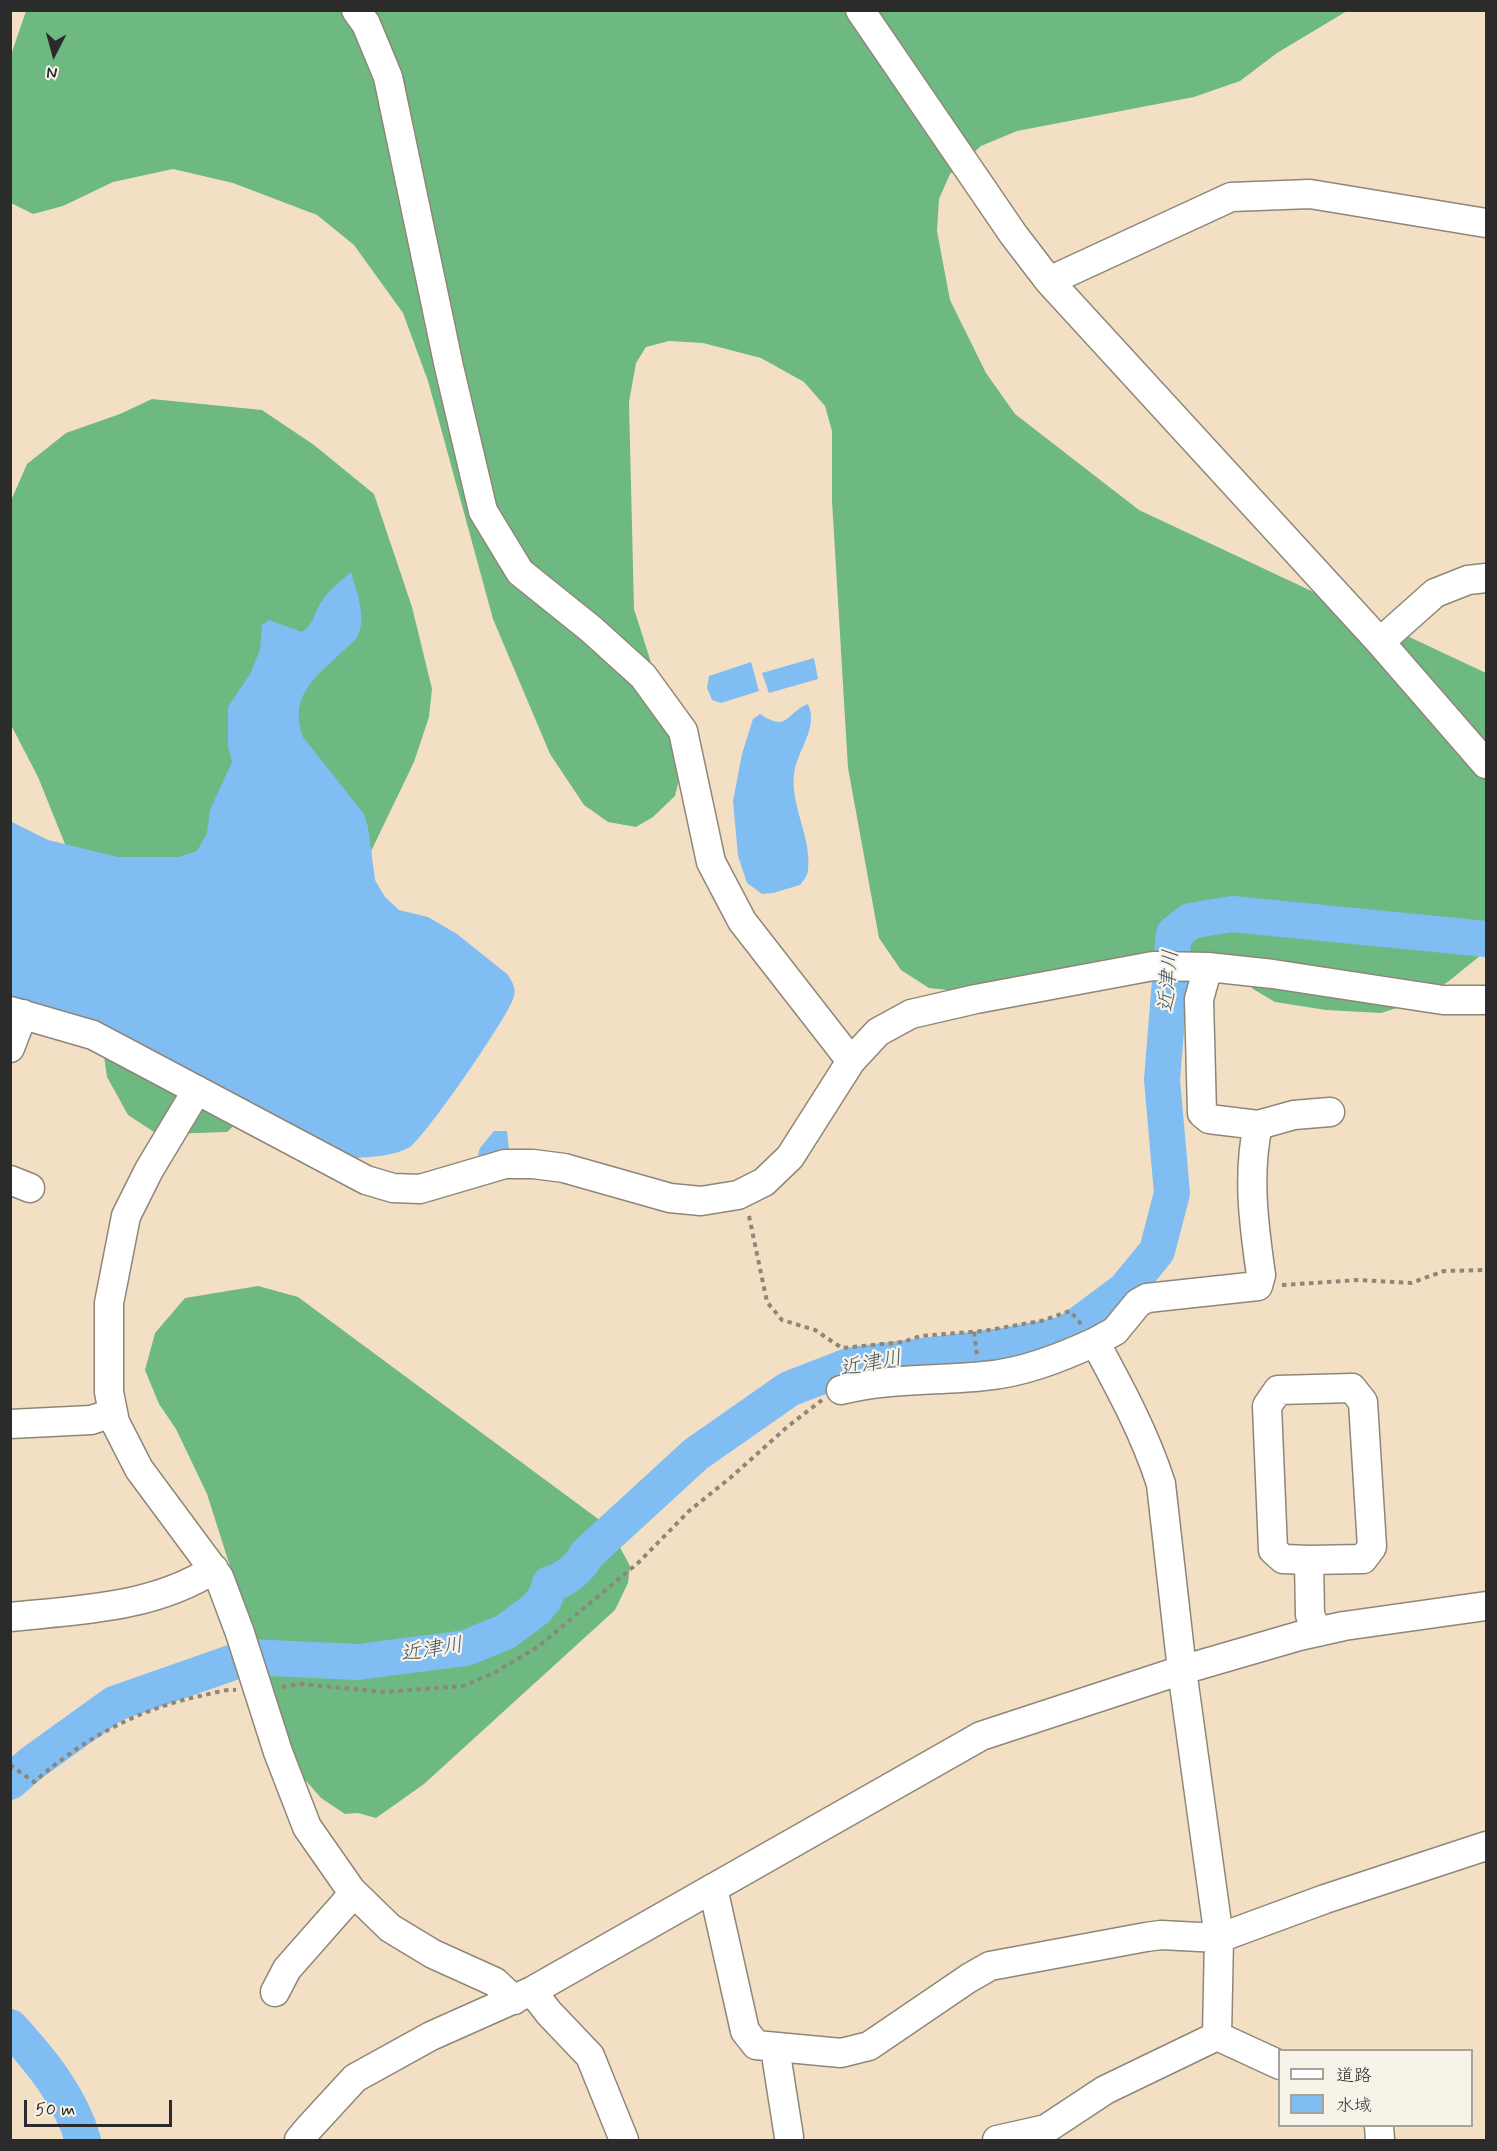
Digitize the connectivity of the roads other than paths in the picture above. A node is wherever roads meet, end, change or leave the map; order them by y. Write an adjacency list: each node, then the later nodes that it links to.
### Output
1 (356, 10): 12 (street)
2 (860, 10): 4 (street)
3 (1486, 223): 4 (street)
4 (1049, 281): 6 (street)
5 (1486, 578): 6 (street)
6 (1380, 642): 7 (street)
7 (1486, 764)
8 (1208, 967): 9 (street); 12 (street); 15 (street)
9 (1486, 1000)
10 (17, 1013): 11 (street); 13 (street)
11 (10, 1048)
12 (851, 1061): 13 (street)
13 (197, 1090): 18 (street)
14 (1330, 1112): 15 (street)
15 (1258, 1125): 16 (street)
16 (1095, 1342): 17 (street); 25 (street)
17 (841, 1390)
18 (113, 1413): 19 (street); 21 (street)
19 (10, 1424)
20 (1309, 1560): 20 (street); 24 (street)
21 (214, 1569): 23 (street); 28 (street)
22 (1486, 1606): 24 (street)
23 (10, 1617)
24 (1318, 1632): 25 (street)
25 (1182, 1670): 27 (street); 29 (street)
26 (1486, 1846): 29 (street)
27 (713, 1888): 31 (street); 33 (street)
28 (354, 1893): 30 (street); 31 (street)
29 (1219, 1938): 32 (street); 33 (street)
30 (275, 1992)
31 (523, 1995): 36 (street); 37 (street)
32 (1217, 2036): 34 (street); 38 (street)
33 (775, 2048): 35 (street)
34 (1278, 2064)
35 (789, 2137)
36 (299, 2140)
37 (624, 2140)
38 (997, 2140)

